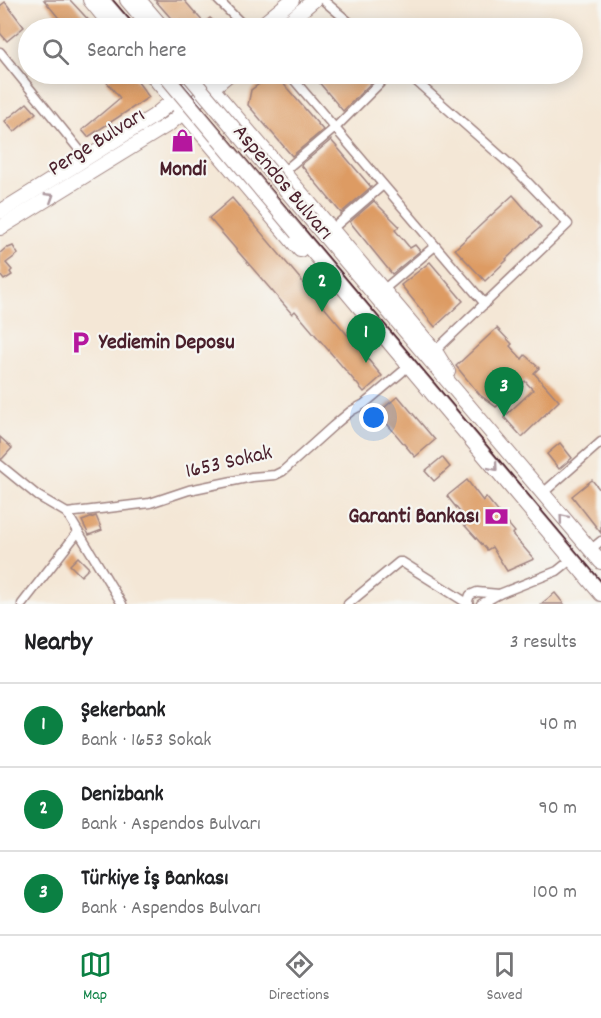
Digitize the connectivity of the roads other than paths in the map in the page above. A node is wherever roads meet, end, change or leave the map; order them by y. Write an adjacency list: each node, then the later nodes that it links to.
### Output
1 (90, 0): 9 (main road)
2 (102, 0): 10 (main road)
3 (127, 0): 11 (main road)
4 (140, 0): 12 (main road)
5 (218, 0): 13 (street)
6 (292, 0): 14 (main road)
7 (314, 0): 15 (main road)
8 (323, 0): 16 (street)
9 (105, 18)
10 (117, 18)
11 (142, 18)
12 (155, 18)
13 (236, 18)
14 (270, 18)
15 (293, 18)
16 (344, 18)
17 (0, 52): 18 (street)
18 (18, 74)
19 (26, 84): 35 (street)
20 (163, 84): 30 (main road)
21 (164, 84): 47 (main road, Aspendos Bulvarı, bridge)
22 (188, 84): 30 (main road, Perge Bulvarı)
23 (205, 84): 46 (main road, Aspendos Bulvarı, bridge)
24 (209, 84): 29 (main road)
25 (217, 84): 29 (main road, Perge Bulvarı)
26 (298, 84): 33 (street)
27 (379, 84): 33 (street)
28 (419, 84): 43 (street)
29 (213, 87): 31 (main road); 32 (main road, Perge Bulvarı)
30 (174, 100): 32 (main road); 35 (main road, Perge Bulvarı)
31 (226, 103): 34 (main road); 36 (main road)
32 (184, 112): 34 (main road); 39 (main road, Perge Bulvarı, one-way to 32)
33 (335, 128): 36 (street); 37 (street)
34 (199, 130): 45 (main road)
35 (86, 158): 38 (main road, Perge Bulvarı)
36 (284, 171): 40 (main road)
37 (383, 185): 40 (street); 41 (street)
38 (0, 211)
39 (0, 228)
40 (332, 229): 42 (main road)
41 (435, 246): 42 (street); 43 (street)
42 (383, 290): 44 (main road)
43 (485, 304): 44 (street)
44 (435, 351): 46 (main road)
45 (402, 372): 47 (main road); 51 (street, 1653 Sokak)
46 (470, 407): 50 (main road, Aspendos Bulvarı)
47 (456, 423): 54 (main road, Aspendos Bulvarı, one-way to 54)
48 (601, 442): 50 (street)
49 (0, 465): 51 (street)
50 (543, 493): 53 (main road, Aspendos Bulvarı, one-way to 50)
51 (67, 513): 52 (street)
52 (78, 532): 58 (street); 59 (street)
53 (596, 545): 55 (main road, Aspendos Bulvarı)
54 (572, 559): 56 (street); 57 (main road, Aspendos Bulvarı)
55 (601, 562)
56 (499, 594): 61 (street); 62 (street)
57 (601, 594)
58 (22, 604)
59 (122, 604)
60 (348, 604): 61 (street)
61 (468, 604)
62 (481, 604)

